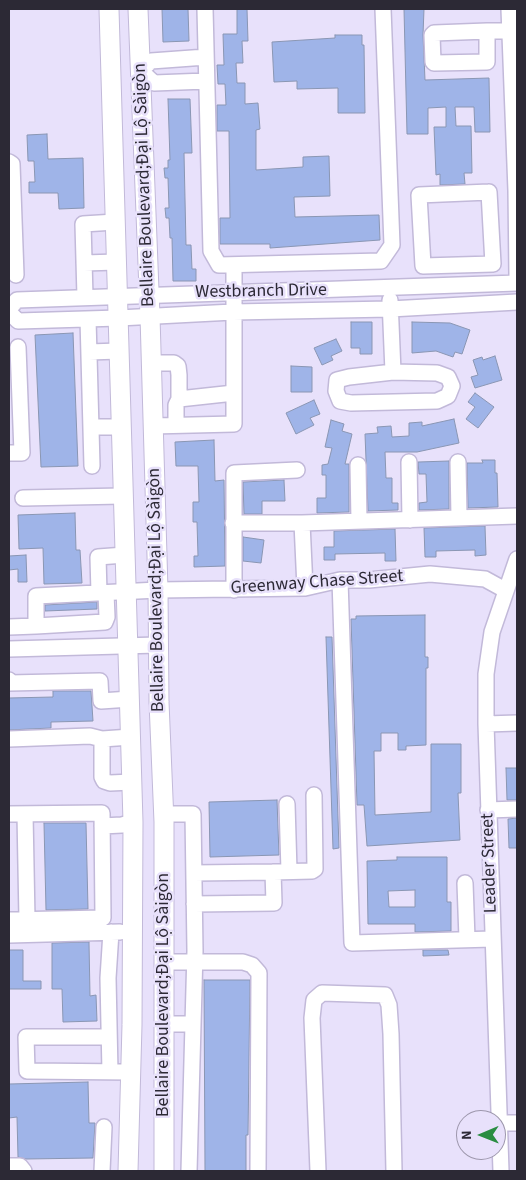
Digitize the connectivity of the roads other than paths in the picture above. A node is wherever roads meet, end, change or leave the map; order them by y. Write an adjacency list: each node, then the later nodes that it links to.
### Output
1 (109, 9): 10 (main road, Bellaire Boulevard;Đại Lộ Sàigòn)
2 (138, 9): 9 (main road, Bellaire Boulevard;Đại Lộ Sàigòn)
3 (205, 9): 8 (street)
4 (383, 9): 21 (street)
5 (509, 9): 7 (street)
6 (487, 31): 7 (street)
7 (510, 31): 12 (street)
8 (206, 58): 9 (street); 11 (street)
9 (141, 71): 10 (main road); 11 (street); 27 (main road, Bellaire Boulevard;Đại Lộ Sàigòn)
10 (111, 72): 18 (main road, Bellaire Boulevard;Đại Lộ Sàigòn)
11 (206, 81): 21 (street)
12 (514, 86): 13 (street)
13 (516, 145): 15 (street)
14 (9, 162): 22 (street)
15 (516, 191): 16 (street); 17 (street)
16 (489, 192): 16 (street)
17 (517, 207): 23 (street)
18 (116, 222): 19 (main road, Bellaire Boulevard;Đại Lộ Sàigòn); 20 (street)
19 (117, 262): 20 (street); 28 (main road, Bellaire Boulevard;Đại Lộ Sàigòn)
20 (84, 263): 29 (street)
21 (234, 265): 26 (street)
22 (16, 275)
23 (517, 277)
24 (517, 284): 25 (street, Westbranch Drive)
25 (390, 289): 26 (street, Westbranch Drive); 31 (street)
26 (234, 293): 27 (street, Westbranch Drive); 33 (street)
27 (149, 295): 28 (street, Westbranch Drive); 34 (main road, Bellaire Boulevard;Đại Lộ Sàigòn)
28 (118, 296): 29 (street, Westbranch Drive); 35 (main road, Bellaire Boulevard;Đại Lộ Sàigòn)
29 (85, 297): 32 (street, Westbranch Drive)
30 (517, 302): 31 (street, Westbranch Drive)
31 (390, 308): 33 (street, Westbranch Drive); 41 (street)
32 (9, 311): 36 (street, Westbranch Drive)
33 (233, 312): 34 (street, Westbranch Drive); 42 (street)
34 (150, 316): 35 (street, Westbranch Drive); 40 (main road, Bellaire Boulevard;Đại Lộ Sàigòn)
35 (119, 318): 36 (street, Westbranch Drive); 38 (main road, Bellaire Boulevard;Đại Lộ Sàigòn)
36 (88, 319): 39 (street)
37 (18, 347): 48 (street)
38 (120, 351): 39 (street); 47 (main road, Bellaire Boulevard;Đại Lộ Sàigòn)
39 (89, 352): 46 (street)
40 (151, 363): 43 (street); 45 (main road, Bellaire Boulevard;Đại Lộ Sàigòn)
41 (393, 372): 41 (street)
42 (234, 393): 43 (street); 44 (street)
43 (179, 399): 44 (street)
44 (176, 425): 45 (street)
45 (152, 426): 47 (main road); 66 (main road, Bellaire Boulevard;Đại Lộ Sàigòn)
46 (91, 427): 47 (street); 52 (street)
47 (121, 427): 54 (main road, Bellaire Boulevard;Đại Lộ Sàigòn)
48 (9, 454)
49 (409, 462): 58 (street)
50 (458, 462): 57 (street)
51 (358, 465): 59 (street)
52 (92, 466)
53 (297, 470): 60 (street)
54 (122, 496): 55 (street); 62 (main road, Bellaire Boulevard;Đại Lộ Sàigòn)
55 (23, 498)
56 (517, 516): 57 (street)
57 (459, 517): 58 (street)
58 (410, 520): 59 (street)
59 (359, 521): 61 (street)
60 (233, 523): 61 (street); 67 (street)
61 (302, 523): 65 (street)
62 (125, 555): 69 (main road, Bellaire Boulevard;Đại Lộ Sàigòn); 70 (street)
63 (517, 559): 68 (street, Leader Street)
64 (340, 580): 65 (street, Greenway Chase Street); 68 (street, Greenway Chase Street); 107 (street)
65 (305, 588): 67 (street, Greenway Chase Street)
66 (158, 590): 67 (street, Greenway Chase Street); 69 (street, Greenway Chase Street); 76 (main road, Bellaire Boulevard;Đại Lộ Sàigòn)
67 (234, 590)
68 (505, 590): 83 (street, Leader Street)
69 (126, 592): 70 (street, Greenway Chase Street); 75 (main road, Bellaire Boulevard;Đại Lộ Sàigòn)
70 (102, 593): 71 (street); 73 (street, Greenway Chase Street)
71 (89, 624): 72 (street); 77 (street)
72 (55, 625): 73 (street); 78 (street)
73 (36, 626): 74 (street)
74 (9, 627)
75 (128, 645): 76 (street); 77 (street); 81 (main road, Bellaire Boulevard;Đại Lộ Sàigòn)
76 (158, 645): 94 (main road, Bellaire Boulevard;Đại Lộ Sàigòn)
77 (90, 646): 78 (street)
78 (56, 647): 79 (street)
79 (9, 648)
80 (9, 680): 81 (street)
81 (130, 699): 84 (main road, Bellaire Boulevard;Đại Lộ Sàigòn)
82 (517, 723): 83 (street)
83 (486, 724): 91 (street, Leader Street)
84 (130, 737): 86 (street); 87 (main road, Bellaire Boulevard;Đại Lộ Sàigòn)
85 (9, 739): 86 (street)
86 (102, 739): 87 (street)
87 (132, 782): 95 (main road, Bellaire Boulevard;Đại Lộ Sàigòn)
88 (314, 795): 98 (street)
89 (287, 804): 98 (street)
90 (517, 809): 91 (street)
91 (488, 810): 108 (street, Leader Street)
92 (9, 814): 93 (street)
93 (25, 814): 96 (street); 103 (street)
94 (164, 818): 95 (main road); 99 (street); 109 (main road, Bellaire Boulevard;Đại Lộ Sàigòn)
95 (133, 822): 96 (street); 105 (main road, Bellaire Boulevard;Đại Lộ Sàigòn)
96 (102, 826): 103 (street)
97 (273, 872): 98 (street); 99 (street); 101 (street)
98 (290, 872)
99 (194, 873): 101 (street)
100 (465, 883): 107 (street)
101 (194, 904): 110 (street)
102 (9, 920): 103 (street)
103 (27, 920)
104 (111, 932): 105 (street); 106 (street); 112 (street)
105 (133, 932): 111 (main road, Bellaire Boulevard;Đại Lộ Sàigòn)
106 (9, 935)
107 (467, 939): 108 (street)
108 (492, 939): 119 (street, Leader Street)
109 (164, 962): 110 (street); 113 (main road, Bellaire Boulevard;Đại Lộ Sàigòn)
110 (194, 962): 114 (street); 127 (street)
111 (132, 977): 112 (street); 115 (main road, Bellaire Boulevard;Đại Lộ Sàigòn)
112 (108, 978): 116 (street)
113 (164, 1024): 114 (street); 115 (main road); 125 (main road, Bellaire Boulevard;Đại Lộ Sàigòn)
114 (193, 1024): 126 (street)
115 (132, 1025): 116 (street); 118 (main road, Bellaire Boulevard;Đại Lộ Sàigòn)
116 (109, 1031): 117 (street); 117 (street)
117 (110, 1072): 118 (street)
118 (130, 1072): 124 (main road, Bellaire Boulevard;Đại Lộ Sàigòn)
119 (499, 1110)
120 (104, 1127): 123 (street)
121 (9, 1166): 122 (street)
122 (24, 1171)
123 (102, 1171)
124 (128, 1171)
125 (164, 1171)
126 (189, 1171)
127 (258, 1171)
128 (318, 1171): 129 (street)
129 (394, 1171)

